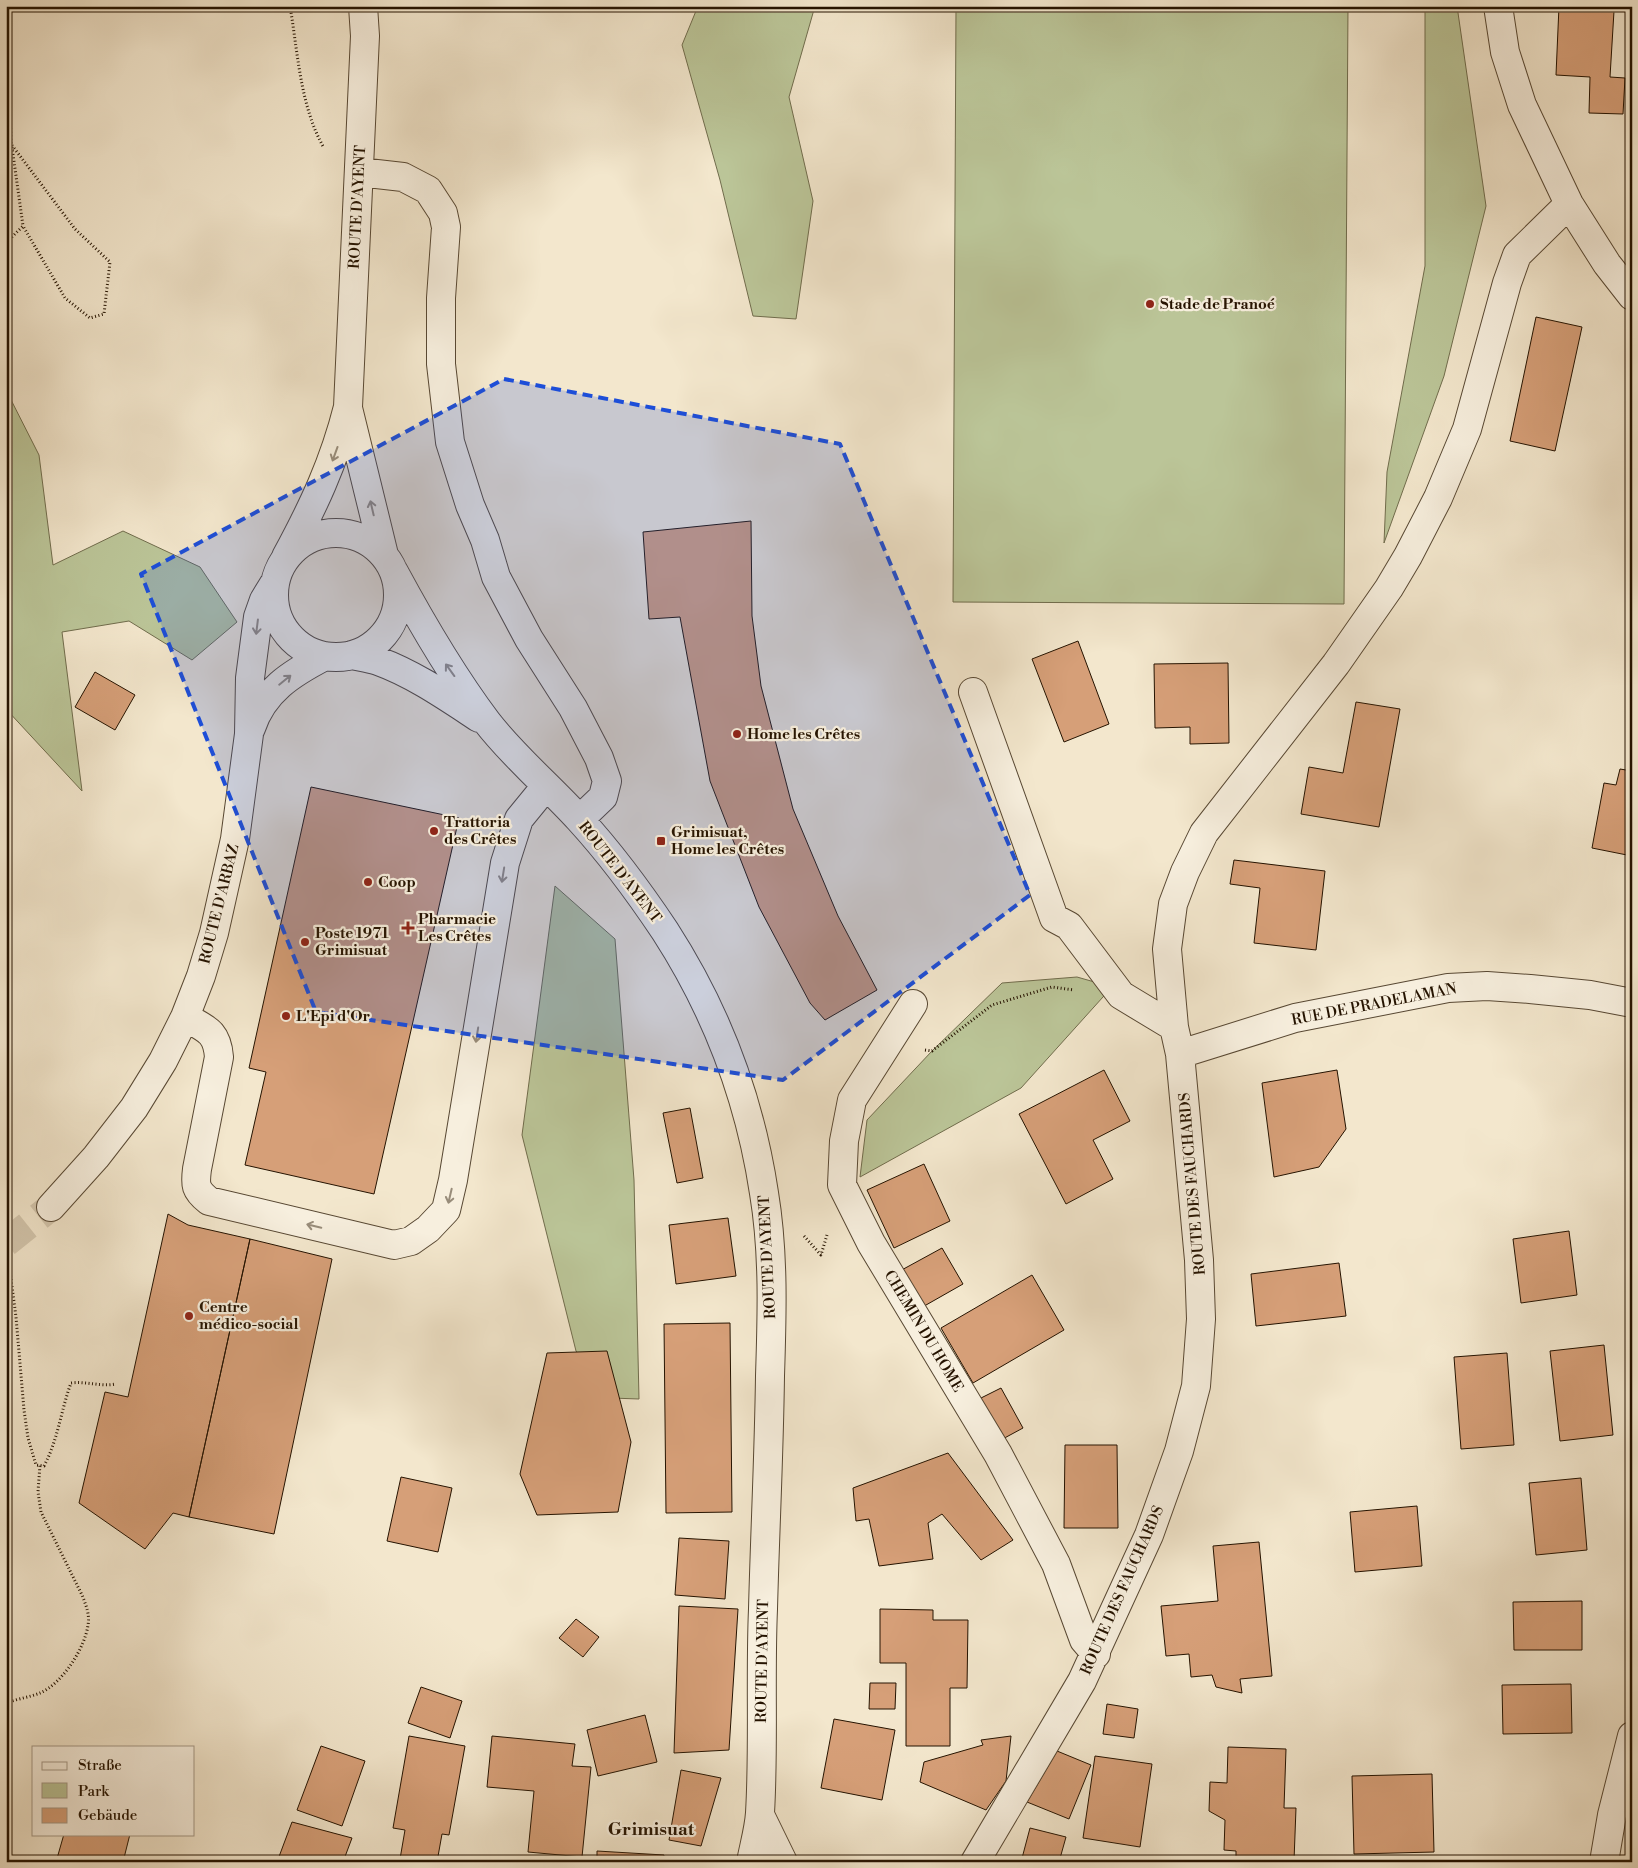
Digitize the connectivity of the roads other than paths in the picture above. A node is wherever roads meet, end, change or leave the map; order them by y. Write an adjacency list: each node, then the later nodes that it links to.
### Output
1 (362, 6): 3 (street, ROUTE D'AYENT)
2 (1498, 6): 4 (street)
3 (359, 172): 6 (street, ROUTE D'AYENT); 16 (street)
4 (1569, 204): 5 (street); 20 (street, ROUTE DES FAUCHARDS)
5 (1632, 296)
6 (348, 407): 7 (street, ROUTE D'AYENT, one-way to 7); 8 (street, ROUTE D'AYENT, one-way to 6)
7 (286, 557): 8 (street); 9 (street)
8 (389, 564): 10 (street); 13 (street, ROUTE D'AYENT, one-way to 8)
9 (275, 582): 11 (street); 14 (street, ROUTE D'ARBAZ, one-way to 14)
10 (352, 655): 11 (street); 13 (street, ROUTE D'AYENT)
11 (325, 656): 14 (street, ROUTE D'ARBAZ, one-way to 11)
12 (973, 692): 20 (street)
13 (489, 724): 15 (street, ROUTE D'AYENT)
14 (249, 734): 19 (street, ROUTE D'ARBAZ)
15 (546, 786): 16 (street, ROUTE D'AYENT); 19 (street, one-way to 19)
16 (580, 820): 25 (street, ROUTE D'AYENT)
17 (1632, 1003): 21 (street, RUE DE PRADELAMAN)
18 (913, 1004): 23 (street, CHEMIN DU HOME)
19 (185, 1018): 22 (street, ROUTE D'ARBAZ)
20 (1174, 1026): 21 (street, ROUTE DES FAUCHARDS)
21 (1180, 1054): 23 (street, ROUTE DES FAUCHARDS)
22 (51, 1207)
23 (1096, 1654): 28 (street, ROUTE DES FAUCHARDS)
24 (1632, 1736): 29 (street)
25 (760, 1815): 26 (street, ROUTE D'AYENT); 27 (street, ROUTE D'AYENT)
26 (751, 1862)
27 (783, 1862)
28 (975, 1862)
29 (1604, 1862)

